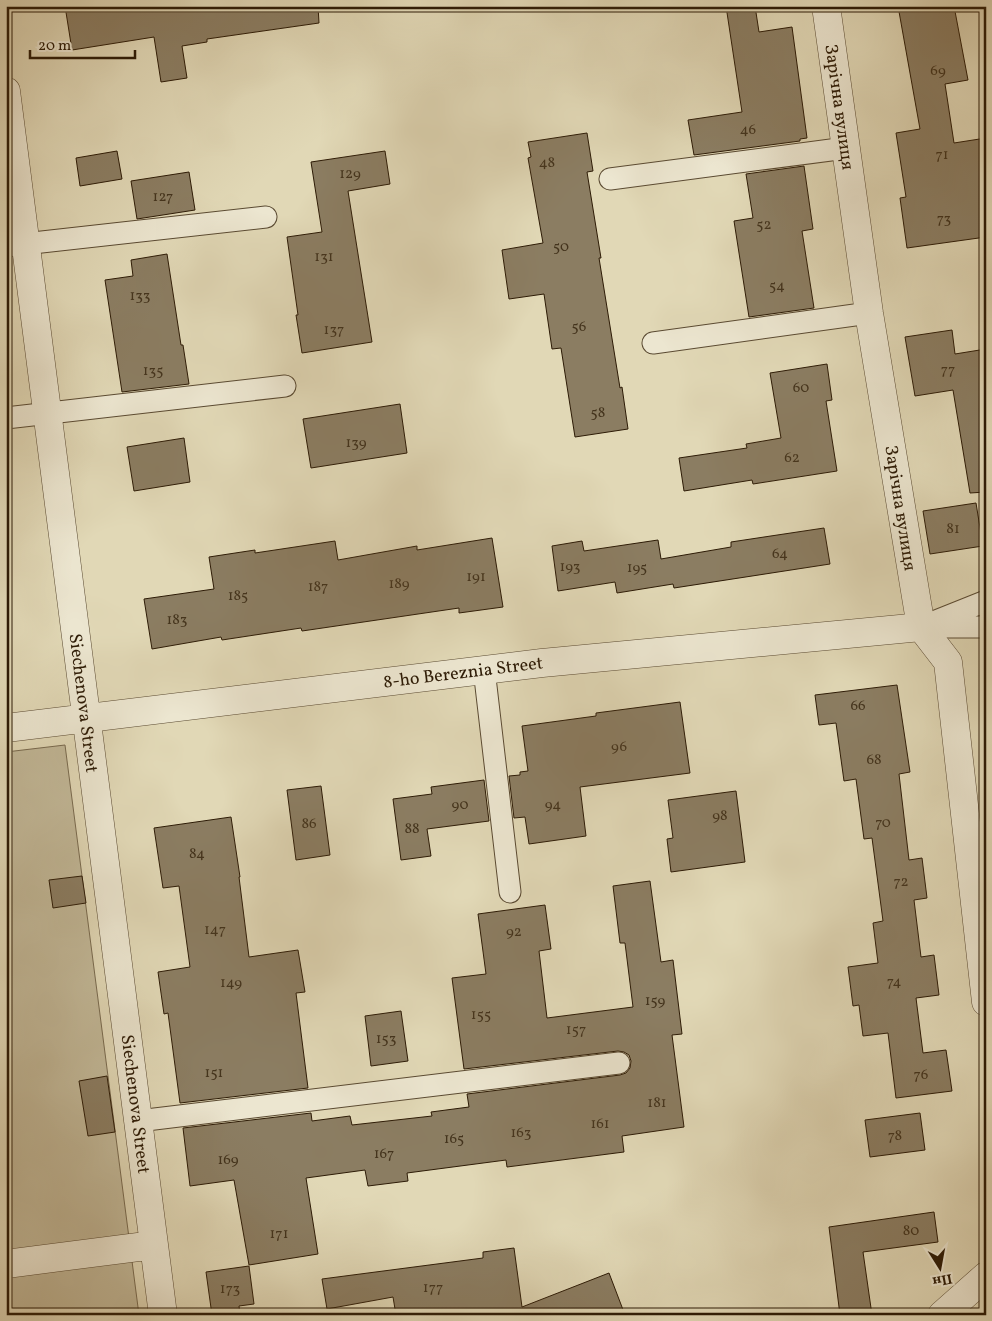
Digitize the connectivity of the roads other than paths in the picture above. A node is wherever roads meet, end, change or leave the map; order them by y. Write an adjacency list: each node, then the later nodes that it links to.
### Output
1 (826, 6): 3 (street, Зарічна вулиця)
2 (6, 91): 6 (street, Siechenova Street)
3 (846, 148): 4 (lane); 7 (street, Зарічна вулиця)
4 (610, 179)
5 (266, 217): 6 (lane)
6 (16, 245): 10 (street, Siechenova Street)
7 (869, 313): 8 (lane); 13 (street, Зарічна вулиця)
8 (653, 343)
9 (285, 386): 10 (lane)
10 (47, 413): 11 (lane); 16 (street, Siechenova Street)
11 (6, 418)
12 (986, 601): 13 (lane)
13 (921, 627): 14 (lane); 15 (street, 8-ho Bereznia Street); 19 (street, Зарічна вулиця)
14 (986, 627)
15 (484, 670): 16 (street, 8-ho Bereznia Street); 18 (lane)
16 (86, 718): 17 (street, 8-ho Bereznia Street); 21 (street, Siechenova Street)
17 (6, 728)
18 (510, 892)
19 (986, 1002)
20 (619, 1063): 21 (lane)
21 (138, 1121): 22 (street, Siechenova Street)
22 (154, 1245): 23 (street); 25 (street, Siechenova Street)
23 (6, 1264)
24 (986, 1276): 26 (street)
25 (163, 1315)
26 (942, 1315)

